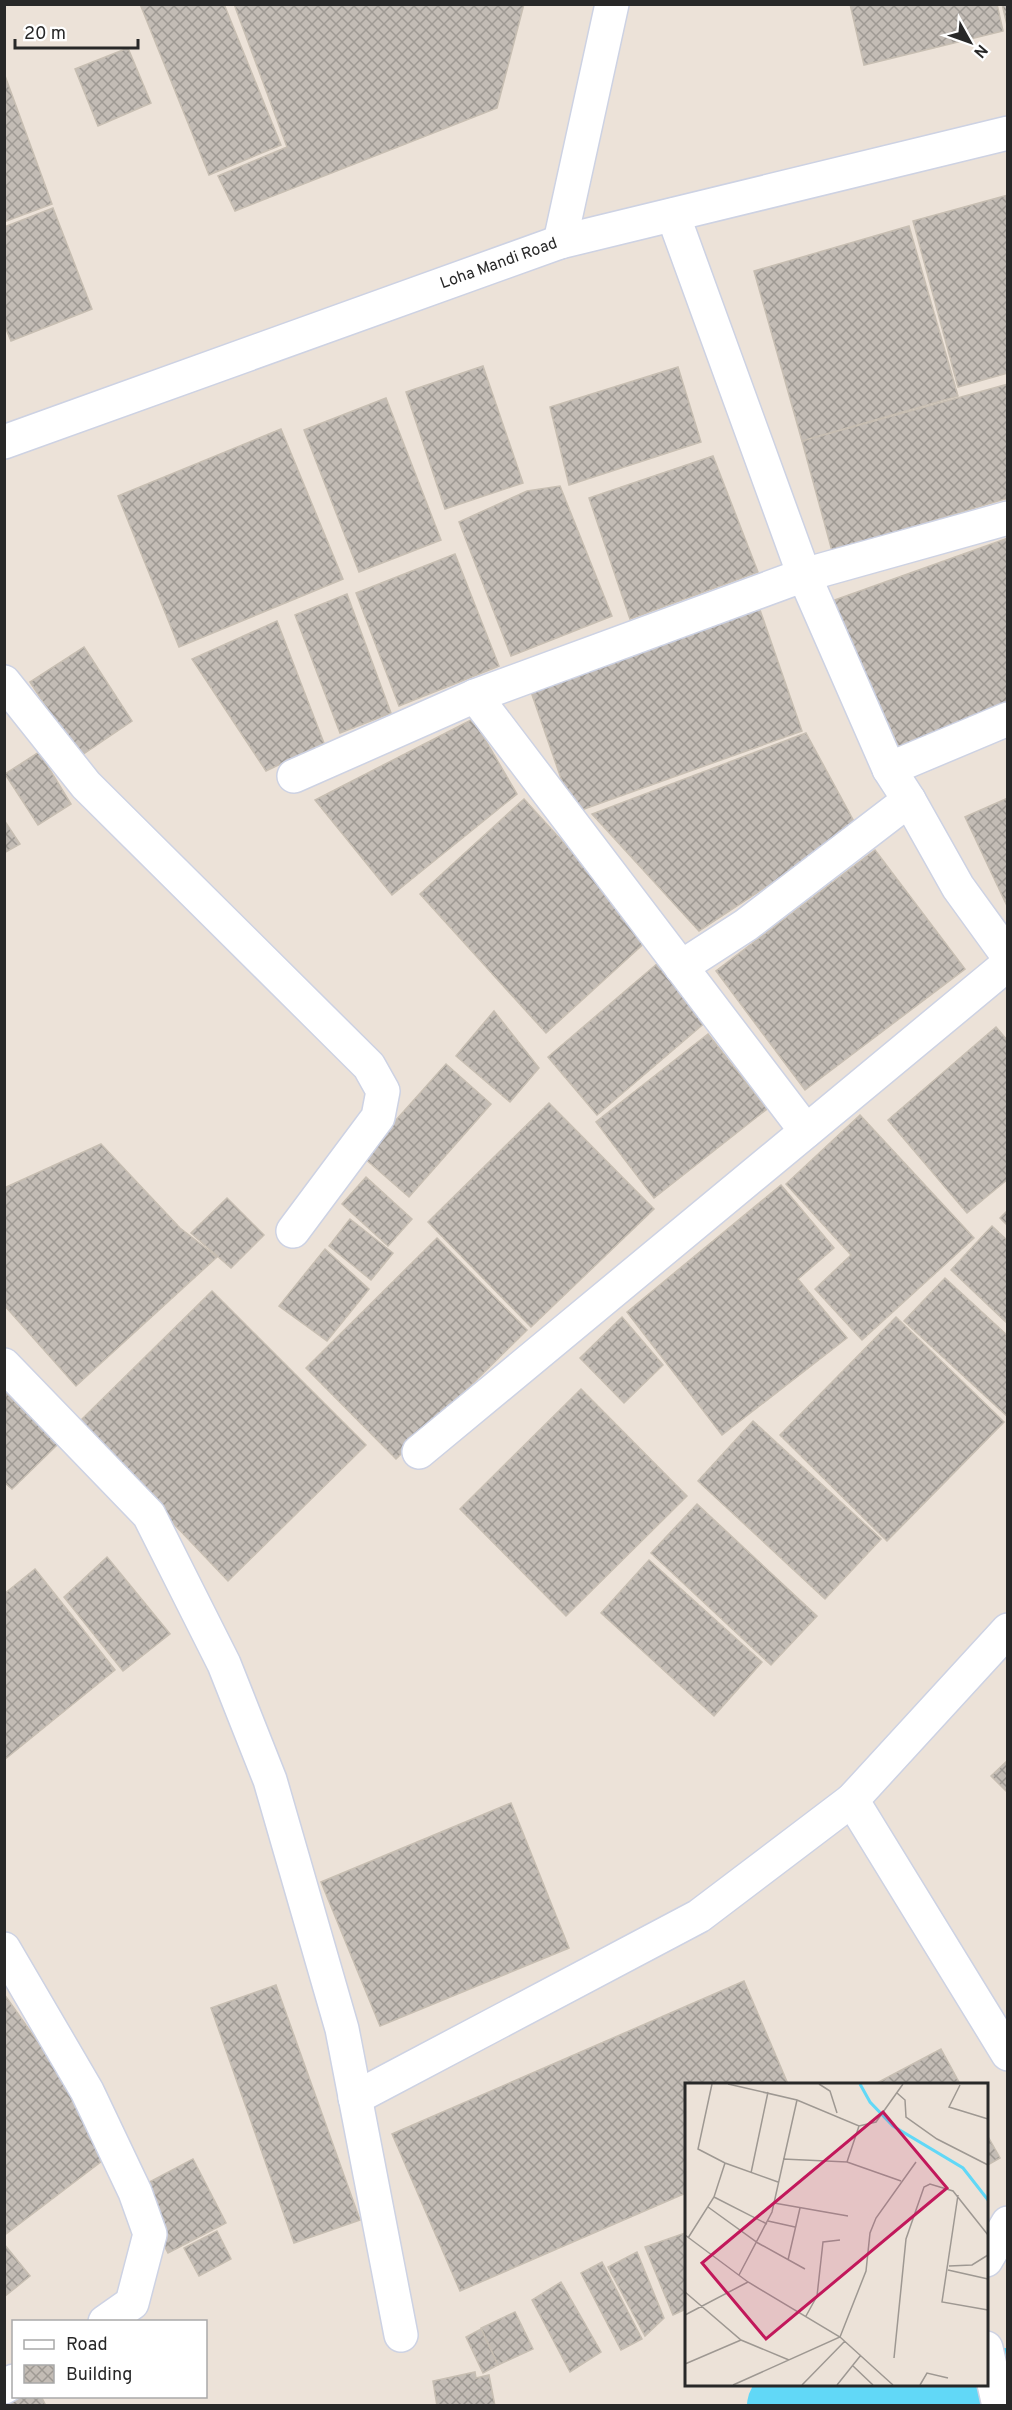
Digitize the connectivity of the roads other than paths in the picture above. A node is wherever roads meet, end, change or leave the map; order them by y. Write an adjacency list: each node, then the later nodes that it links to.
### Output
1 (612, 4): 4 (street)
2 (1008, 133): 3 (street, Loha Mandi Road)
3 (673, 215): 4 (street, Loha Mandi Road); 7 (street)
4 (560, 242): 5 (street, Loha Mandi Road)
5 (4, 442)
6 (1008, 518): 7 (street)
7 (804, 575): 9 (street); 11 (street)
8 (4, 682): 18 (street)
9 (475, 696): 12 (street); 16 (street)
10 (1008, 719): 11 (street)
11 (889, 769): 13 (street)
12 (294, 776)
13 (909, 800): 14 (street); 16 (street)
14 (1008, 956)
15 (1008, 964): 17 (street)
16 (681, 967): 17 (street)
17 (806, 1131): 20 (street)
18 (293, 1231)
19 (4, 1365): 25 (street)
20 (419, 1452)
21 (1008, 1630): 22 (street)
22 (852, 1800): 24 (street); 25 (street)
23 (4, 1949): 28 (street)
24 (1008, 2054)
25 (355, 2098): 29 (street)
26 (1008, 2223): 27 (street)
27 (988, 2258)
28 (108, 2320)
29 (401, 2335)
30 (988, 2353): 31 (street)
31 (999, 2406)

